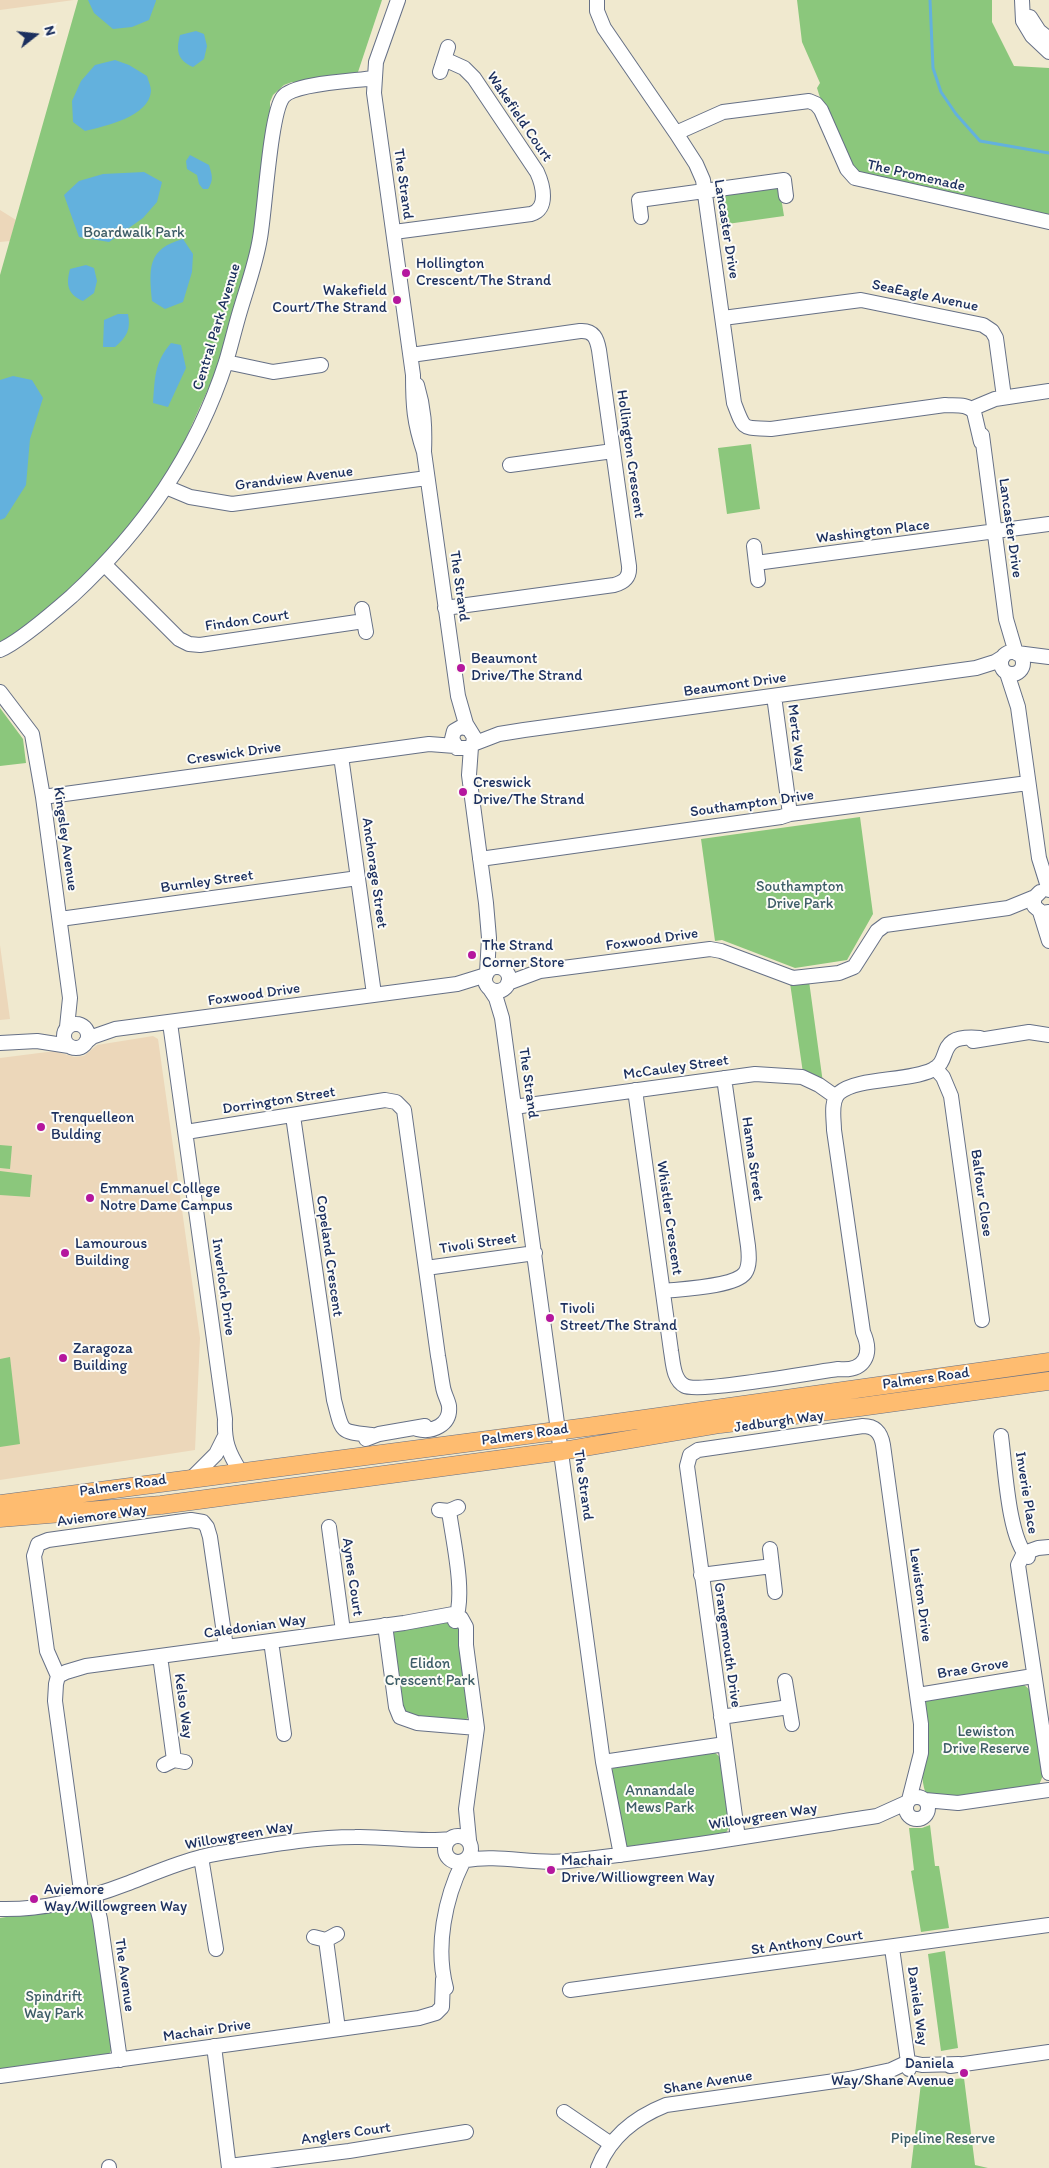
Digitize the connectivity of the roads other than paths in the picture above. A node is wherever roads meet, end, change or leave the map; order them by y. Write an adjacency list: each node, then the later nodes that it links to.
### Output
1 (398, 0): 7 (street, The Strand)
2 (597, 0): 8 (street, Lancaster Drive)
3 (1022, 4): 4 (street); 5 (street)
4 (1049, 39)
5 (1049, 52)
6 (444, 59): 13 (street, Wakefield Court)
7 (374, 78): 13 (street, The Strand); 16 (street, Central Park Avenue)
8 (676, 133): 9 (street, Lancaster Drive); 12 (street, The Promenade)
9 (705, 191): 10 (street); 11 (street); 14 (street, Lancaster Drive)
10 (786, 196)
11 (641, 217)
12 (1049, 222)
13 (394, 232): 15 (street, The Strand)
14 (722, 318): 19 (street, SeaEagle Avenue); 20 (street, Lancaster Drive)
15 (411, 355): 21 (street, Hollington Crescent); 23 (street, The Strand)
16 (226, 362): 17 (street); 24 (street, Central Park Avenue)
17 (321, 365)
18 (1049, 391): 19 (street)
19 (1004, 397): 20 (street)
20 (974, 407): 26 (street, Lancaster Drive)
21 (613, 451): 22 (street); 31 (street, Hollington Crescent)
22 (510, 466)
23 (427, 478): 24 (street, Grandview Avenue); 31 (street, The Strand)
24 (166, 487): 29 (street, Central Park Avenue)
25 (1049, 524): 26 (street, Washington Place)
26 (994, 532): 28 (street, Washington Place); 34 (street, Lancaster Drive)
27 (754, 546): 28 (street)
28 (756, 564): 30 (street)
29 (105, 565): 32 (street, Findon Court); 33 (street, Central Park Avenue)
30 (758, 580)
31 (446, 608): 40 (street, The Strand)
32 (364, 621)
33 (2, 651)
34 (1010, 655): 35 (street); 36 (street); 37 (street); 37 (street)
35 (1049, 658): 37 (street)
36 (976, 668): 37 (street); 39 (street, Beaumont Drive)
37 (1014, 671): 42 (street)
38 (1, 691): 43 (street, Kingsley Avenue)
39 (774, 696): 40 (street, Beaumont Drive); 44 (street, Mertz Way)
40 (463, 739): 41 (street, Creswick Drive); 45 (street, The Strand)
41 (341, 756): 43 (street, Creswick Drive); 46 (street, Anchorage Street)
42 (1028, 783): 44 (street, Southampton Drive); 47 (street)
43 (43, 797): 50 (street, Kingsley Avenue)
44 (790, 814): 45 (street, Southampton Drive)
45 (480, 859): 51 (street, The Strand)
46 (358, 878): 50 (street, Burnley Street); 57 (street, Anchorage Street)
47 (1043, 893): 48 (street, Foxwood Drive); 49 (street)
48 (1008, 908): 49 (street, Foxwood Drive); 54 (street, Foxwood Drive)
49 (1042, 912): 52 (street)
50 (60, 919): 61 (street, Kingsley Avenue)
51 (489, 938): 53 (street, The Strand); 55 (street, The Strand)
52 (1049, 941)
53 (503, 968): 54 (street, Foxwood Drive); 55 (street); 56 (street)
54 (540, 971): 56 (street, Foxwood Drive)
55 (488, 981): 56 (street); 57 (street, Foxwood Drive); 58 (street, The Strand)
56 (508, 984): 58 (street, The Strand)
57 (374, 994): 59 (street, Foxwood Drive)
58 (502, 1018): 73 (street, The Strand)
59 (170, 1023): 62 (street, Foxwood Drive); 76 (street, Inverloch Drive)
60 (1049, 1023): 63 (street)
61 (74, 1027): 62 (street, Foxwood Drive); 65 (street, Foxwood Drive); 66 (street); 68 (street)
62 (115, 1029): 66 (street, Foxwood Drive)
63 (1029, 1032): 64 (street); 69 (street)
64 (1049, 1035)
65 (37, 1041): 67 (street, Foxwood Drive); 68 (street, Foxwood Drive)
66 (86, 1042): 68 (street, Foxwood Drive)
67 (0, 1043)
68 (69, 1046)
69 (938, 1071): 72 (street); 80 (street, Balfour Close)
70 (724, 1078): 71 (street, McCauley Street); 72 (street, McCauley Street); 79 (street, Hanna Street)
71 (635, 1090): 73 (street, McCauley Street); 79 (street, Whistler Crescent)
72 (834, 1095): 79 (street, Whistler Crescent)
73 (514, 1106): 77 (street, The Strand)
74 (398, 1107): 75 (street, Dorrington Street); 78 (street, Copeland Crescent)
75 (293, 1116): 76 (street, Dorrington Street); 78 (street, Copeland Crescent)
76 (186, 1132): 86 (street, Inverloch Drive)
77 (535, 1253): 78 (street, Tivoli Street); 83 (street, The Strand)
78 (426, 1268)
79 (663, 1291)
80 (982, 1320)
81 (1049, 1362): 83 (main road, Palmers Road)
82 (1049, 1381): 87 (main road, Palmers Road)
83 (559, 1430): 87 (street, The Strand); 89 (main road, Palmers Road)
84 (876, 1430): 88 (street, Jedburgh Way); 110 (street, Lewiston Drive)
85 (1001, 1434): 97 (street, Inverie Place)
86 (224, 1438): 89 (street, Inverloch Drive); 90 (street)
87 (562, 1451): 93 (main road, Palmers Road); 118 (street, The Strand)
88 (688, 1458): 99 (street, Grangemouth Drive)
89 (240, 1471): 90 (main road, Palmers Road)
90 (193, 1477): 91 (main road, Palmers Road)
91 (0, 1504)
92 (448, 1509): 101 (street)
93 (0, 1518)
94 (329, 1525): 103 (street, Aynes Court)
95 (770, 1548): 98 (street)
96 (1049, 1549): 97 (street)
97 (1026, 1555): 108 (street)
98 (772, 1566): 99 (street); 100 (street)
99 (700, 1575): 112 (street, Grangemouth Drive)
100 (775, 1592)
101 (456, 1618): 102 (street, Caledonian Way); 114 (street)
102 (385, 1625): 103 (street, Caledonian Way); 114 (street)
103 (343, 1631): 104 (street, Caledonian Way)
104 (271, 1641): 105 (street, Caledonian Way); 115 (street)
105 (226, 1647): 106 (street, Caledonian Way); 107 (street, Aviemore Way)
106 (160, 1656): 107 (street, Caledonian Way); 117 (street, Kelso Way)
107 (57, 1674): 136 (street, Aviemore Way)
108 (1033, 1676): 110 (street, Brae Grove); 119 (street)
109 (785, 1681): 111 (street)
110 (918, 1695): 121 (street, Lewiston Drive)
111 (789, 1707): 112 (street); 113 (street)
112 (721, 1717): 116 (street, Grangemouth Drive)
113 (792, 1724)
114 (477, 1728): 123 (street)
115 (284, 1736)
116 (725, 1744): 118 (street); 127 (street, Grangemouth Drive)
117 (175, 1762)
118 (603, 1762): 130 (street, The Strand)
119 (1049, 1773)
120 (1049, 1790): 122 (street, Willowgreen Way)
121 (916, 1800): 122 (street, Willowgreen Way); 124 (street, Willowgreen Way); 125 (street, Lewiston Drive); 125 (street)
122 (958, 1803): 125 (street, Willowgreen Way)
123 (466, 1809): 126 (street); 128 (street)
124 (877, 1816): 125 (street, Willowgreen Way); 127 (street, Willowgreen Way)
125 (919, 1817)
126 (451, 1838): 128 (street); 129 (street, Willowgreen Way); 132 (street)
127 (738, 1838): 130 (street, Willowgreen Way)
128 (469, 1841): 133 (street, Willowgreen Way); 134 (street)
129 (418, 1842): 131 (street, Willowgreen Way); 132 (street, Willowgreen Way)
130 (617, 1856): 133 (street, Willowgreen Way)
131 (201, 1857): 136 (street, Willowgreen Way); 141 (street)
132 (448, 1857): 134 (street); 135 (street, Machair Drive)
133 (504, 1858): 134 (street, Willowgreen Way)
134 (464, 1861): 135 (street, Machair Drive)
135 (452, 1885): 143 (street, Machair Drive)
136 (88, 1896): 137 (street, Willowgreen Way); 146 (street, The Avenue)
137 (4, 1911)
138 (1049, 1925): 140 (street, St Anthony Court)
139 (326, 1937): 143 (street)
140 (892, 1948): 142 (street, St Anthony Court); 147 (street, Daniela Way)
141 (216, 1952)
142 (570, 1990)
143 (338, 2029): 144 (street, Machair Drive)
144 (214, 2046): 146 (street, Machair Drive); 152 (street)
145 (1049, 2052): 147 (street, Shane Avenue)
146 (120, 2060): 148 (street, Machair Drive)
147 (908, 2066): 151 (street, Shane Avenue)
148 (0, 2076)
149 (564, 2112): 151 (street)
150 (466, 2132): 152 (street, Anglers Court)
151 (611, 2144): 153 (street, Shane Avenue)
152 (229, 2167)
153 (598, 2168)

